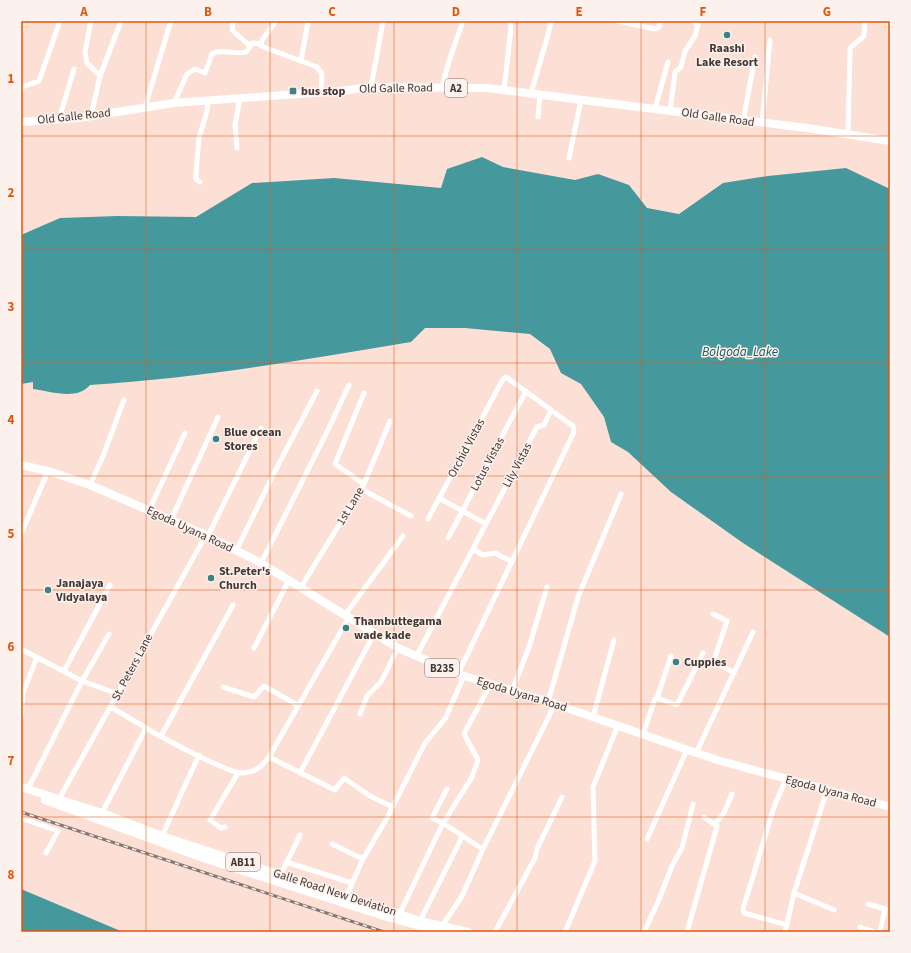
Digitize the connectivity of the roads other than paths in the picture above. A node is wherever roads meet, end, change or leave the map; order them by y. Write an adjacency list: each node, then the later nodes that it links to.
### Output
1 (60, 21): 27 (street)
2 (90, 21): 23 (street)
3 (121, 21): 23 (street)
4 (171, 21): 35 (street)
5 (276, 21): 17 (street)
6 (308, 21): 20 (street)
7 (383, 21): 24 (street)
8 (463, 21): 25 (street)
9 (510, 21): 26 (street)
10 (551, 21): 29 (street)
11 (618, 21): 12 (street)
12 (660, 21)
13 (693, 21): 37 (street)
14 (865, 21): 44 (street)
15 (233, 22): 18 (street)
16 (770, 40): 43 (street)
17 (261, 44): 18 (street); 20 (street)
18 (249, 45): 34 (street)
19 (755, 57): 41 (street)
20 (301, 61): 28 (street)
21 (668, 62): 36 (street)
22 (74, 69): 40 (street)
23 (100, 76): 38 (street)
24 (371, 87): 25 (main road, Old Galle Road / A2); 28 (main road, Old Galle Road / A2)
25 (442, 87): 26 (main road, Old Galle Road / A2)
26 (504, 90): 29 (main road, Old Galle Road / A2)
27 (21, 91)
28 (321, 92): 31 (main road, Old Galle Road / A2)
29 (530, 93): 30 (main road, Old Galle Road / A2)
30 (540, 94): 33 (main road, Old Galle Road / A2); 39 (street)
31 (240, 98): 32 (main road, Old Galle Road / A2); 46 (street)
32 (208, 100): 34 (main road, Old Galle Road / A2); 48 (street)
33 (581, 100): 36 (main road, Old Galle Road / A2); 47 (street)
34 (174, 103): 35 (main road, Old Galle Road / A2)
35 (144, 107): 38 (main road, Old Galle Road / A2)
36 (655, 109): 37 (main road, Old Galle Road / A2)
37 (670, 110): 41 (main road, Old Galle Road / A2)
38 (91, 116): 40 (main road, Old Galle Road / A2)
39 (538, 117)
40 (59, 119): 42 (main road, Old Galle Road / A2)
41 (743, 121): 43 (main road, Old Galle Road / A2)
42 (21, 122)
43 (762, 123): 44 (main road, Old Galle Road / A2)
44 (848, 134): 45 (main road, Old Galle Road / A2)
45 (890, 141)
46 (237, 148)
47 (569, 158)
48 (200, 182)
49 (349, 385): 79 (street)
50 (317, 391): 77 (street)
51 (526, 391): 54 (street); 65 (street, Orchid Vistas); 67 (street, Lotus Vistas)
52 (364, 393): 61 (street)
53 (124, 400): 62 (street)
54 (553, 411): 71 (street, Lily Vistas); 78 (street)
55 (218, 417): 70 (street)
56 (390, 421): 61 (street, 1st Lane)
57 (260, 428): 73 (street, St. Peters Lane)
58 (185, 433): 66 (street)
59 (21, 465): 60 (main road, Egoda Uyana Road / B235)
60 (48, 471): 62 (main road, Egoda Uyana Road / B235); 72 (street)
61 (364, 484): 63 (street, 1st Lane)
62 (90, 485): 66 (main road, Egoda Uyana Road / B235)
63 (361, 489): 68 (street); 82 (street, 1st Lane)
64 (621, 494): 107 (street)
65 (439, 498): 67 (street); 69 (street, Orchid Vistas)
66 (149, 510): 70 (main road, Egoda Uyana Road / B235)
67 (463, 511): 71 (street); 75 (street, Lotus Vistas)
68 (411, 516)
69 (428, 519)
70 (171, 520): 73 (main road, Egoda Uyana Road / B235)
71 (486, 524): 76 (street, Lily Vistas)
72 (21, 534)
73 (207, 536): 77 (main road, Egoda Uyana Road / B235); 105 (street, St. Peters Lane)
74 (403, 536): 86 (street)
75 (448, 538)
76 (472, 549): 78 (street); 97 (street, Lily Vistas)
77 (236, 551): 79 (main road, Egoda Uyana Road / B235)
78 (512, 562): 100 (street)
79 (261, 563): 80 (main road, Egoda Uyana Road / B235)
80 (289, 580): 82 (main road, Egoda Uyana Road / B235); 92 (street)
81 (110, 585): 98 (street)
82 (301, 587): 86 (main road, Egoda Uyana Road / B235)
83 (547, 587): 104 (street)
84 (233, 605): 116 (street)
85 (713, 614): 99 (street)
86 (347, 616): 89 (main road, Egoda Uyana Road / B235); 108 (street)
87 (753, 632): 99 (street)
88 (109, 634): 101 (street)
89 (374, 634): 93 (main road, Egoda Uyana Road / B235); 122 (street)
90 (614, 640): 112 (street)
91 (21, 648): 96 (street)
92 (254, 648)
93 (398, 648): 97 (main road, Egoda Uyana Road / B235); 110 (street)
94 (702, 653): 106 (street)
95 (671, 656): 106 (street)
96 (38, 657): 98 (street); 111 (street)
97 (416, 657): 100 (main road, Egoda Uyana Road / B235)
98 (64, 671): 101 (street)
99 (734, 673): 118 (street)
100 (461, 675): 102 (main road, Egoda Uyana Road / B235); 131 (street)
101 (82, 680): 105 (street); 124 (street)
102 (490, 685): 104 (main road, Egoda Uyana Road / B235); 136 (street)
103 (223, 687): 108 (street)
104 (512, 691): 107 (main road, Egoda Uyana Road / B235)
105 (118, 694): 109 (street, St. Peters Lane)
106 (657, 698): 115 (street)
107 (552, 703): 112 (main road, Egoda Uyana Road / B235); 144 (street)
108 (299, 706): 120 (street)
109 (111, 707): 114 (street); 129 (street, St. Peters Lane)
110 (360, 714)
111 (21, 717)
112 (593, 717): 113 (main road, Egoda Uyana Road / B235)
113 (618, 725): 115 (main road, Egoda Uyana Road / B235); 161 (street)
114 (146, 728): 116 (street); 133 (street)
115 (644, 734): 117 (main road, Egoda Uyana Road / B235)
116 (161, 736): 119 (street)
117 (687, 750): 118 (main road, Egoda Uyana Road / B235); 142 (street)
118 (696, 753): 123 (main road, Egoda Uyana Road / B235)
119 (199, 755): 121 (street); 140 (street)
120 (269, 757): 121 (street); 122 (street)
121 (236, 772): 138 (street)
122 (300, 773): 131 (street)
123 (786, 779): 126 (main road, Egoda Uyana Road / B235); 156 (street)
124 (23, 789): 129 (main road, Galle Road New Deviation / AB11); 151 (main road, Galle Road New Deviation / AB11)
125 (447, 789): 136 (street)
126 (827, 790): 132 (main road, Egoda Uyana Road / B235); 150 (street)
127 (732, 794): 137 (street)
128 (562, 797): 160 (street)
129 (59, 799): 133 (main road, Galle Road New Deviation / AB11)
130 (693, 804): 162 (street)
131 (393, 807): 146 (street)
132 (890, 807)
133 (102, 813): 140 (main road, Galle Road New Deviation / AB11)
134 (704, 817): 137 (street)
135 (21, 818): 145 (street)
136 (444, 823): 141 (street); 154 (street)
137 (715, 824): 163 (street)
138 (225, 827)
139 (300, 835): 147 (street)
140 (162, 836): 148 (main road, Galle Road New Deviation / AB11)
141 (462, 837): 144 (street); 155 (street)
142 (647, 840)
143 (332, 844): 146 (street)
144 (483, 849): 158 (street)
145 (46, 853)
146 (363, 859): 149 (street)
147 (286, 862): 148 (street); 149 (street)
148 (281, 874): 151 (main road, Galle Road New Deviation / AB11)
149 (352, 883): 151 (street)
150 (794, 893): 153 (street); 156 (street)
151 (345, 899): 154 (main road, Galle Road New Deviation / AB11); 158 (main road, Galle Road New Deviation / AB11)
152 (868, 904): 166 (street)
153 (834, 910)
154 (400, 913): 155 (main road, Galle Road New Deviation / AB11)
155 (420, 921): 158 (main road, Galle Road New Deviation / AB11)
156 (787, 925): 164 (street)
157 (860, 927): 165 (street)
158 (442, 929): 159 (main road, Galle Road New Deviation / AB11)
159 (468, 932)
160 (495, 932)
161 (565, 932)
162 (644, 932)
163 (687, 932)
164 (785, 932)
165 (875, 932)
166 (880, 932)

